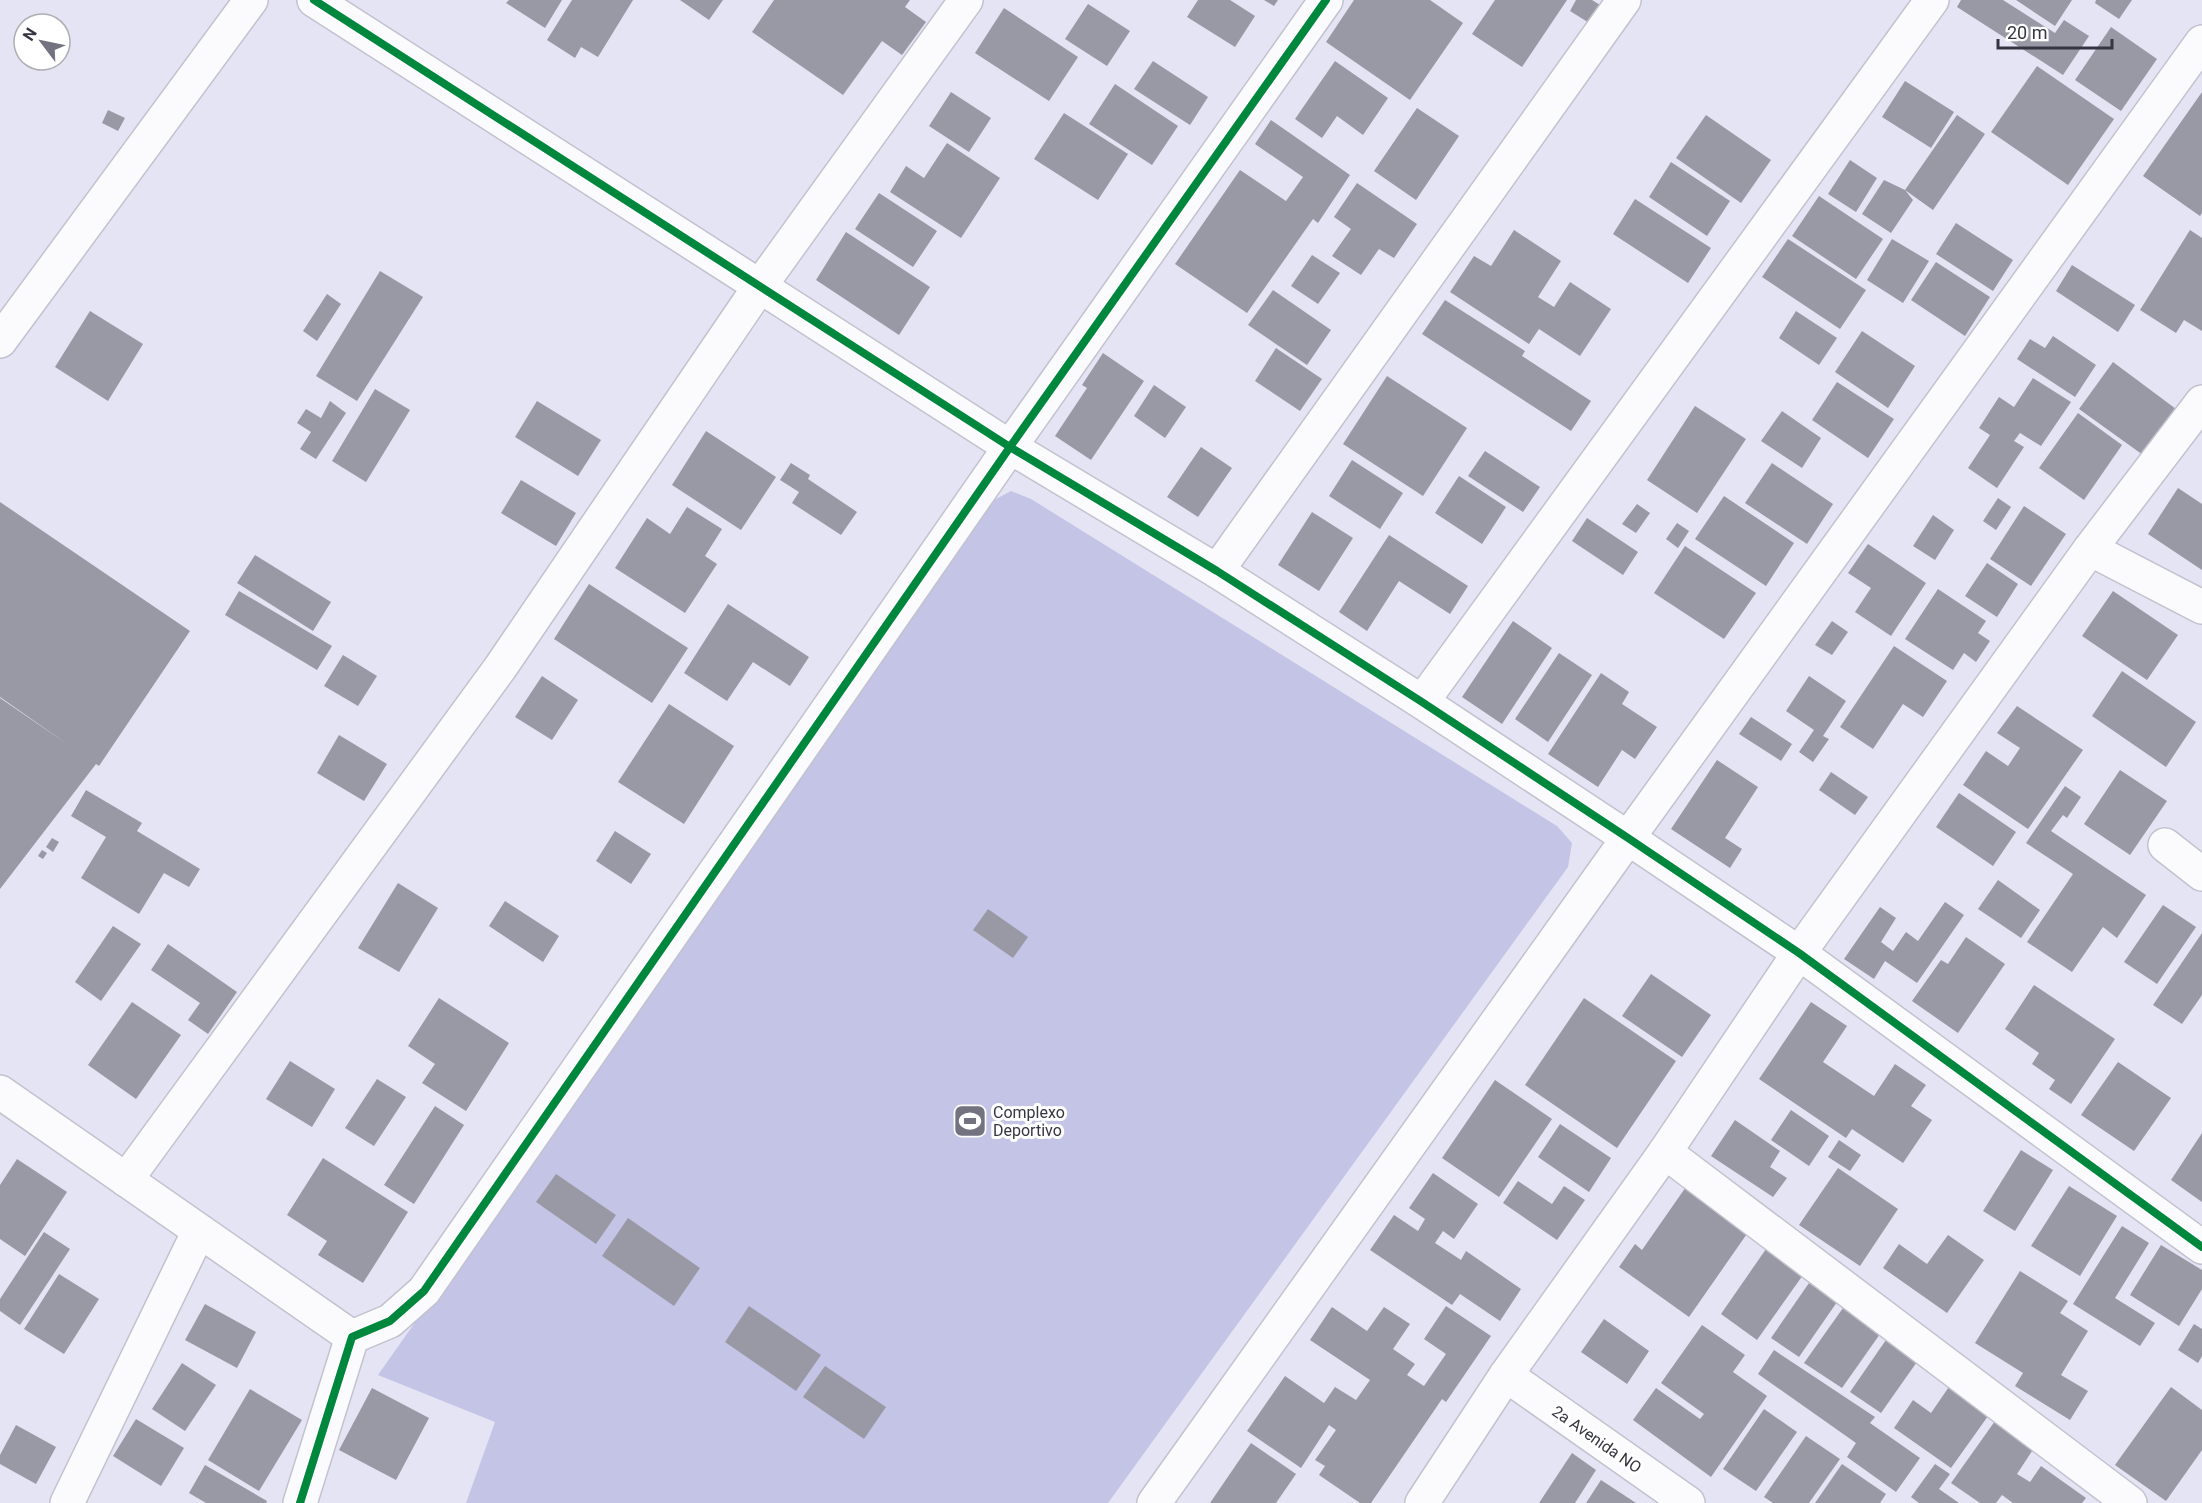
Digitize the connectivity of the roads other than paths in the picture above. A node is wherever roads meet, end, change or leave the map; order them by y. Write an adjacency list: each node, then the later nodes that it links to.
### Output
1 (251, 0): 9 (street)
2 (314, 0): 8 (street)
3 (966, 0): 8 (street)
4 (1326, 0): 11 (street)
5 (1624, 0): 13 (street)
6 (1932, 0): 15 (street)
7 (2202, 42): 16 (street)
8 (760, 286): 11 (street); 22 (street)
9 (0, 341)
10 (2202, 402): 12 (street)
11 (1010, 447): 13 (street); 25 (street)
12 (2090, 549): 14 (street); 19 (street)
13 (1217, 571): 15 (street)
14 (2202, 607)
15 (1422, 702): 16 (street)
16 (1628, 838): 19 (street); 29 (street)
17 (2165, 845): 18 (street)
18 (2202, 874)
19 (1799, 953): 21 (street); 24 (street)
20 (5, 1106): 22 (street)
21 (1665, 1152): 26 (street); 32 (street)
22 (126, 1180): 23 (street)
23 (199, 1231): 25 (street); 27 (street)
24 (2202, 1247)
25 (352, 1338): 28 (street)
26 (1506, 1375): 30 (street); 31 (street, 2a Avenida NO)
27 (67, 1503)
28 (300, 1503)
29 (1154, 1503)
30 (1422, 1503)
31 (1688, 1503)
32 (2130, 1503)

